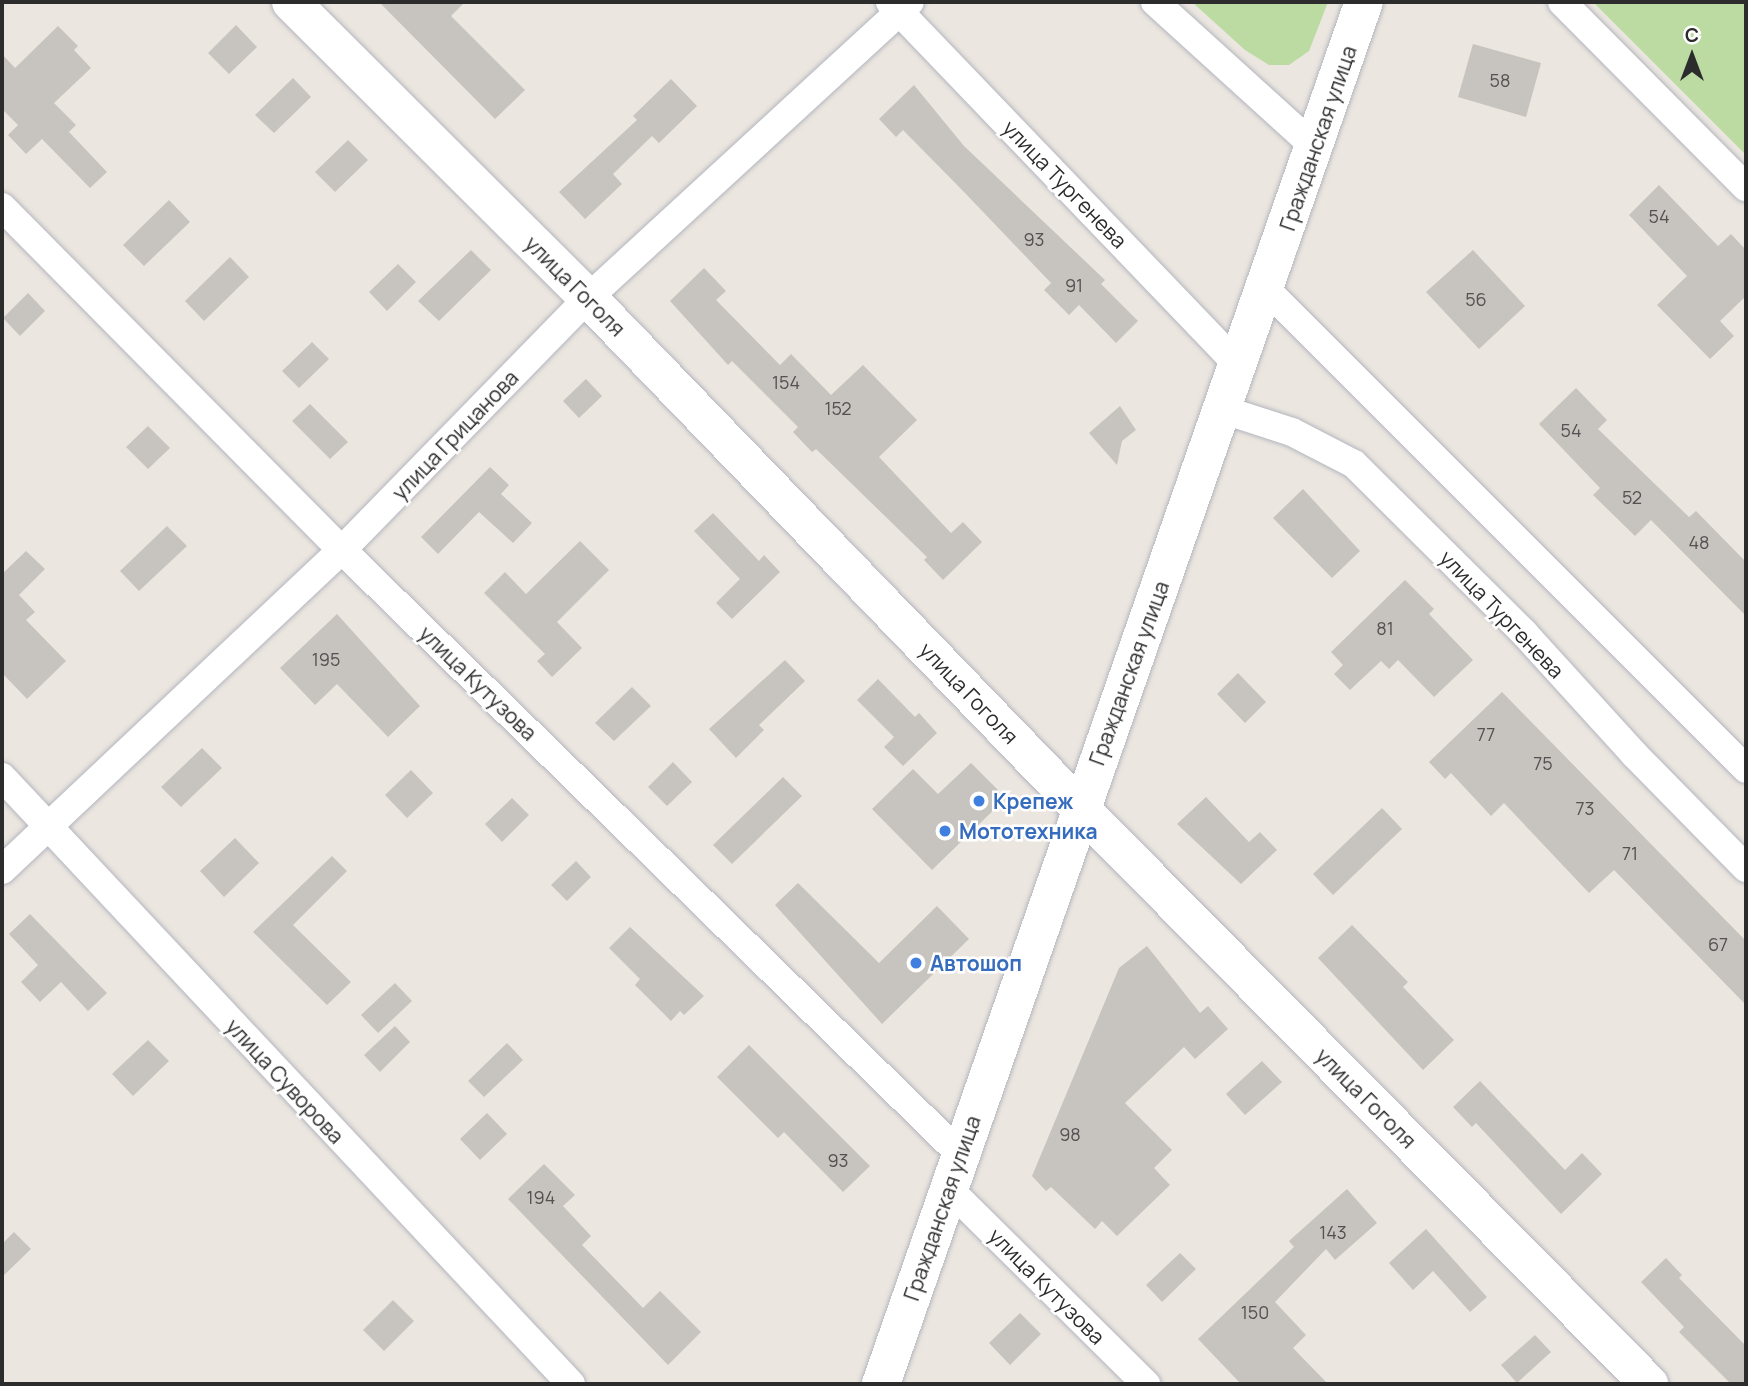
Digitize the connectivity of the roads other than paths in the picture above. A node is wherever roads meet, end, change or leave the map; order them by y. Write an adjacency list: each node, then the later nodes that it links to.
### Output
1 (291, 2): 10 (main road, улица Гоголя)
2 (1155, 2): 6 (street)
3 (1364, 2): 6 (main road, Гражданская улица)
4 (1562, 2): 7 (street)
5 (900, 5): 10 (street, улица Грицанова); 11 (street, улица Тургенева)
6 (1315, 147): 9 (main road, Гражданская улица)
7 (1746, 187)
8 (2, 207): 13 (street, улица Кутузова)
9 (1267, 290): 11 (main road, Гражданская улица); 14 (street)
10 (588, 298): 13 (street, улица Грицанова); 16 (main road, улица Гоголя)
11 (1240, 367): 12 (main road, Гражданская улица)
12 (1224, 410): 16 (main road, Гражданская улица); 18 (street, улица Тургенева)
13 (342, 550): 17 (street, улица Грицанова); 20 (street, улица Кутузова)
14 (1746, 769)
15 (2, 777): 17 (street, улица Суворова)
16 (1080, 808): 20 (main road, Гражданская улица); 24 (main road, улица Гоголя)
17 (49, 825): 19 (street, улица Грицанова); 21 (street, улица Суворова)
18 (1746, 867)
19 (2, 870)
20 (954, 1171): 22 (main road, Гражданская улица); 23 (street, улица Кутузова)
21 (571, 1384)
22 (881, 1384)
23 (1146, 1384)
24 (1649, 1384)

